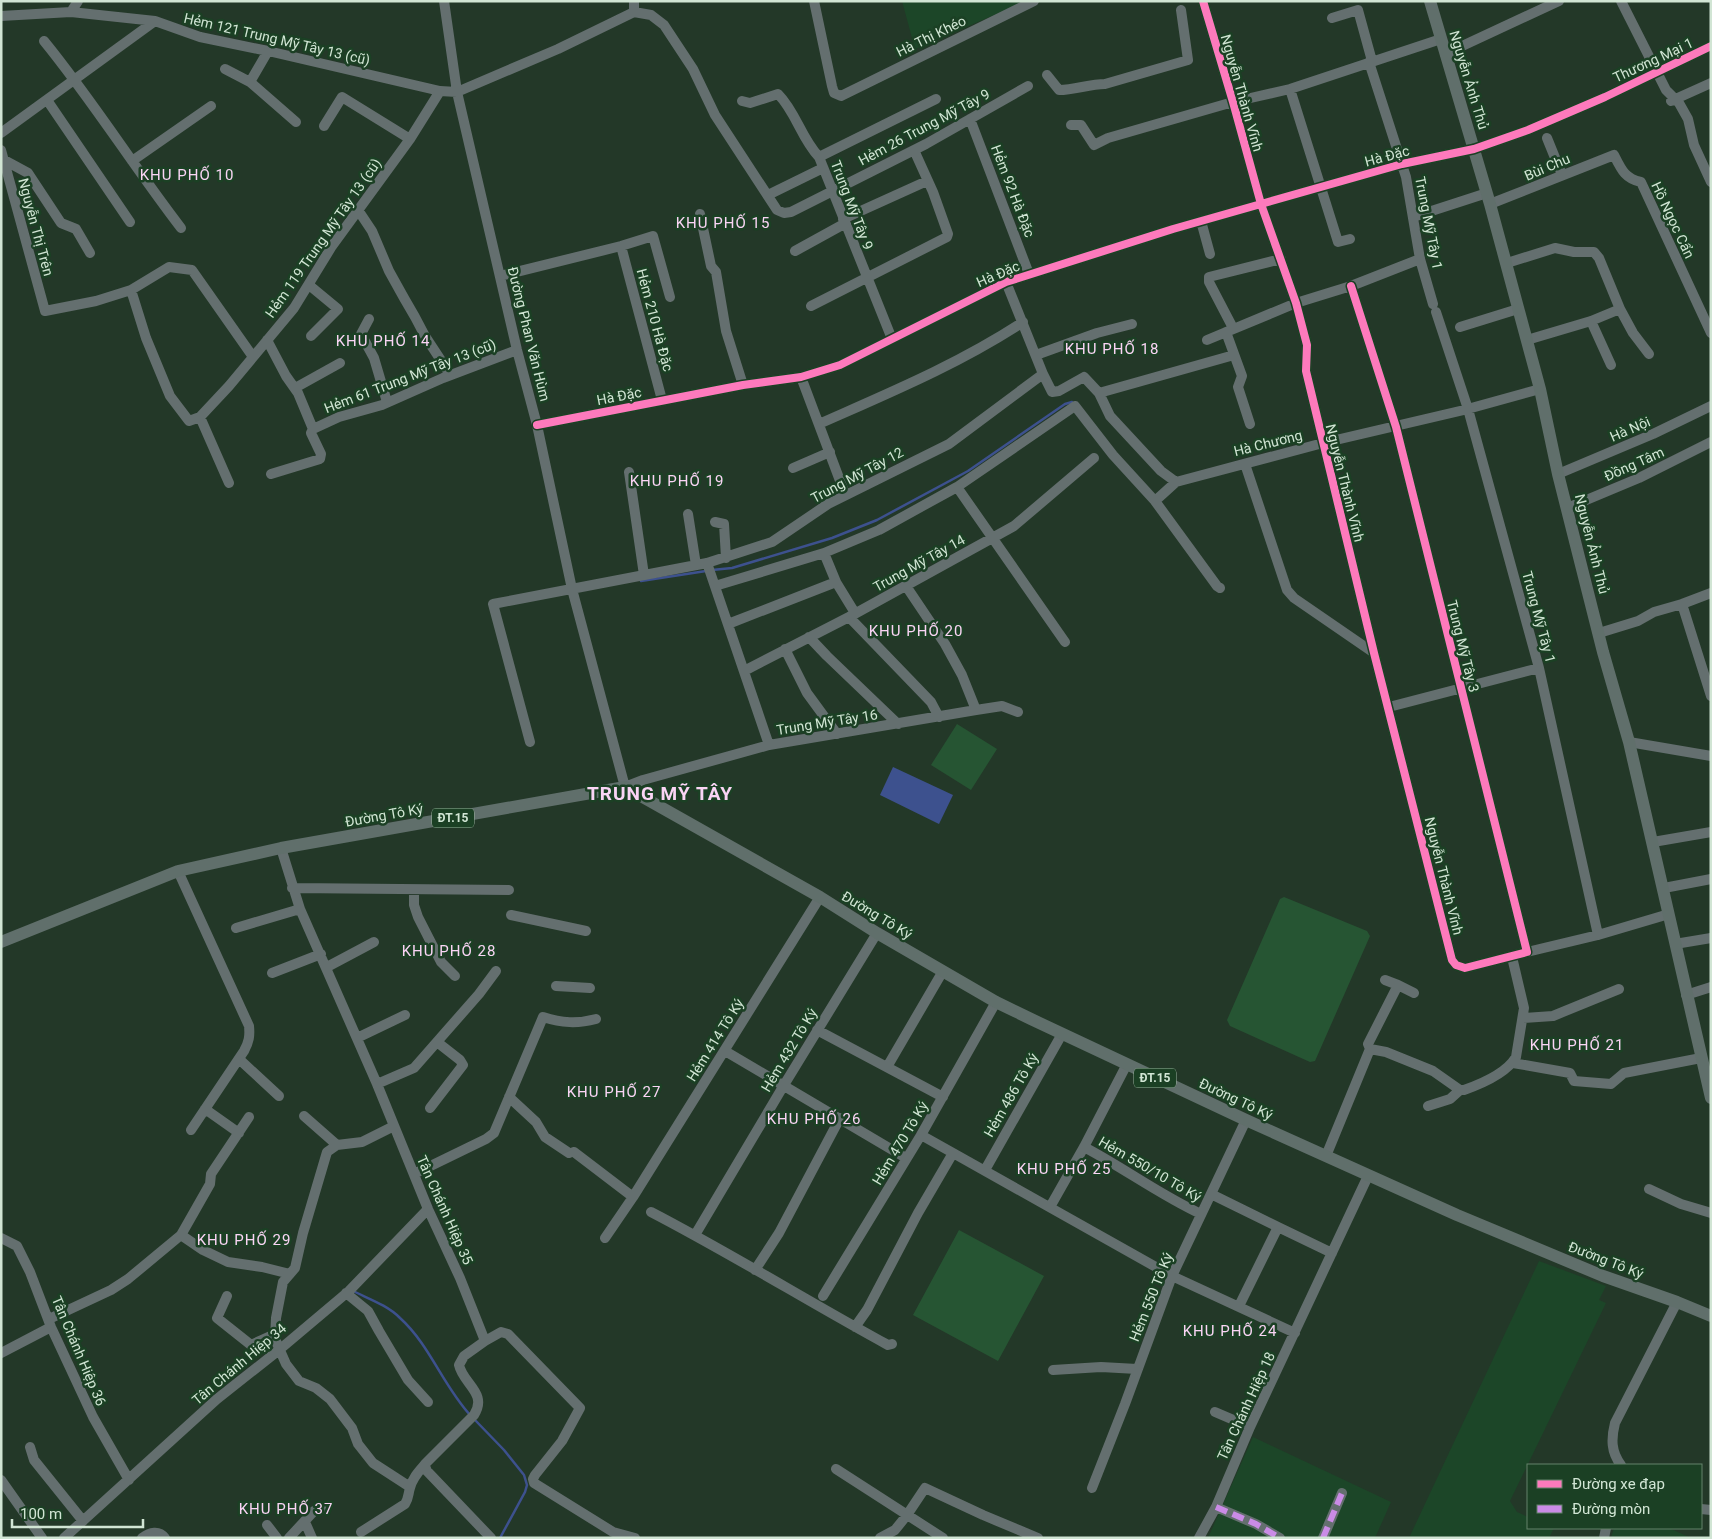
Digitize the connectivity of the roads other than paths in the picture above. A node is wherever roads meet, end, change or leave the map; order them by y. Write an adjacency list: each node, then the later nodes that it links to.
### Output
1 (78, 1): 11 (street)
2 (444, 1): 30 (street, Đường Phan Văn Hùm)
3 (814, 1): 4 (street, Hà Thị Khéo)
4 (1034, 1)
5 (1203, 1): 35 (street, Nguyễn Thành Vĩnh)
6 (1430, 1): 15 (main road, Nguyễn Ảnh Thủ)
7 (1559, 1): 19 (street)
8 (1621, 1): 22 (street)
9 (634, 7): 30 (street); 57 (street)
10 (1181, 10): 23 (street)
11 (71, 12): 12 (street, Hẻm 121 Trung Mỹ Tây 13 (cũ)); 14 (street, Hẻm 121 Trung Mỹ Tây 13 (cũ))
12 (1, 16)
13 (1332, 18): 20 (street, Trung Mỹ Tây 1)
14 (155, 21): 18 (street, Hẻm 121 Trung Mỹ Tây 13 (cũ)); 24 (street)
15 (1441, 39): 19 (main road, Nguyễn Ảnh Thủ); 20 (street)
16 (44, 41): 24 (street)
17 (1711, 46): 22 (street, Thương Mại 1)
18 (268, 51): 25 (street); 29 (street, Hẻm 121 Trung Mỹ Tây 13 (cũ))
19 (1445, 54): 44 (main road, Nguyễn Ảnh Thủ)
20 (1371, 61): 28 (street); 50 (street, Trung Mỹ Tây 1)
21 (225, 70): 25 (street)
22 (1656, 72): 34 (street); 44 (street, Thương Mại 1)
23 (1047, 75)
24 (76, 79): 32 (street); 49 (street)
25 (250, 82): 38 (street)
26 (1711, 83): 34 (street)
27 (1028, 86): 37 (street, Hẻm 26 Trung Mỹ Tây 9)
28 (1290, 89): 35 (street); 55 (street)
29 (440, 91): 30 (street, Hẻm 121 Trung Mỹ Tây 13 (cũ)); 43 (street, Hẻm 119 Trung Mỹ Tây 13 (cũ))
30 (458, 92): 76 (street, Đường Phan Văn Hùm)
31 (936, 99): 48 (street)
32 (46, 100): 41 (street); 63 (street)
33 (742, 100): 48 (street, Trung Mỹ Tây 9)
34 (1673, 100): 54 (street)
35 (1233, 102): 39 (street); 59 (street, Nguyễn Thành Vĩnh)
36 (211, 106): 49 (street)
37 (970, 119): 45 (street, Hẻm 26 Trung Mỹ Tây 9); 75 (street, Hẻm 92 Hà Đặc)
38 (296, 122)
39 (1071, 125)
40 (324, 126): 43 (street)
41 (1, 133)
42 (1547, 138): 52 (street)
43 (410, 139): 60 (street, Hẻm 119 Trung Mỹ Tây 13 (cũ))
44 (1474, 149): 50 (street, Hà Đặc); 58 (main road, Nguyễn Ảnh Thủ)
45 (914, 150): 53 (street); 56 (street, Hẻm 26 Trung Mỹ Tây 9)
46 (3, 155): 70 (street); 81 (street, Nguyễn Thị Trên)
47 (1614, 155): 52 (street, Bùi Chu); 93 (street, Hồ Ngọc Cẩn)
48 (819, 156): 51 (street, Trung Mỹ Tây 9)
49 (132, 161): 66 (street)
50 (1402, 164): 55 (street, Hà Đặc); 62 (street, Trung Mỹ Tây 1)
51 (823, 168): 56 (street, Trung Mỹ Tây 9); 57 (street)
52 (1562, 175): 58 (street, Bùi Chu)
53 (927, 181): 64 (street); 77 (street)
54 (1711, 182)
55 (1320, 188): 59 (street, Hà Đặc); 67 (street)
56 (832, 191): 57 (street, Hẻm 26 Trung Mỹ Tây 9); 64 (street, Trung Mỹ Tây 9)
57 (768, 195)
58 (1488, 198): 62 (street, Bùi Chu); 74 (main road, Nguyễn Ảnh Thủ)
59 (1260, 204): 65 (street, Hà Đặc); 72 (street, Nguyễn Thành Vĩnh)
60 (358, 210): 79 (street, Hẻm 119 Trung Mỹ Tây 13 (cũ)); 107 (street)
61 (700, 214): 109 (street)
62 (1413, 217): 73 (street, Trung Mỹ Tây 1)
63 (130, 222)
64 (844, 222): 69 (street); 77 (street, Trung Mỹ Tây 9)
65 (1201, 222): 71 (street); 75 (street, Hà Đặc)
66 (181, 228)
67 (1350, 239)
68 (621, 246): 76 (street); 82 (street, Hẻm 210 Hà Đặc); 113 (street, Hẻm 210 Hà Đặc)
69 (794, 251)
70 (90, 253)
71 (1210, 254)
72 (1281, 259): 83 (street, Nguyễn Thành Vĩnh); 92 (street)
73 (1420, 259): 80 (street); 116 (street, Trung Mỹ Tây 1)
74 (1506, 264): 85 (main road, Nguyễn Ảnh Thủ); 86 (street)
75 (1029, 274): 78 (street, Hà Đặc)
76 (500, 276): 99 (street, Đường Phan Văn Hùm)
77 (866, 277): 84 (street); 95 (street, Trung Mỹ Tây 9)
78 (1006, 282): 89 (street); 95 (street, Hà Đặc)
79 (309, 284): 94 (street); 96 (street, Hẻm 119 Trung Mỹ Tây 13 (cũ))
80 (1351, 286): 83 (street); 121 (street, Trung Mỹ Tây 3)
81 (131, 290): 103 (street); 117 (street)
82 (670, 297)
83 (1296, 303): 92 (street); 124 (street, Nguyễn Thành Vĩnh)
84 (811, 306)
85 (1518, 309): 91 (street); 98 (main road, Nguyễn Ảnh Thủ)
86 (1620, 309): 88 (street); 100 (street)
87 (369, 320): 114 (street)
88 (1591, 321): 98 (street); 105 (street)
89 (1022, 322): 101 (street); 118 (street)
90 (1132, 324): 101 (street)
91 (1460, 327)
92 (1229, 330): 97 (street); 102 (street)
93 (1711, 334)
94 (311, 336)
95 (892, 339): 108 (street, Hà Đặc)
96 (267, 340): 103 (street, Hẻm 119 Trung Mỹ Tây 13 (cũ)); 110 (street)
97 (1207, 340)
98 (1527, 340): 111 (main road, Nguyễn Ảnh Thủ)
99 (516, 350): 107 (street, Hẻm 61 Trung Mỹ Tây 13 (cũ)); 120 (street, Đường Phan Văn Hùm)
100 (1649, 354)
101 (1036, 355): 106 (street)
102 (1234, 355): 112 (street); 119 (street)
103 (253, 357): 117 (street, Hẻm 119 Trung Mỹ Tây 13 (cũ))
104 (340, 362): 110 (street)
105 (1611, 365)
106 (1043, 374): 112 (street); 135 (street, Trung Mỹ Tây 12)
107 (449, 375): 114 (street, Hẻm 61 Trung Mỹ Tây 13 (cũ))
108 (801, 378): 109 (street, Hà Đặc); 118 (street)
109 (743, 385): 113 (street, Hà Đặc)
110 (295, 388): 122 (street)
111 (1540, 389): 116 (street, Hà Chương); 131 (main road, Nguyễn Ảnh Thủ)
112 (1099, 393): 132 (street)
113 (662, 400): 120 (street, Hà Đặc)
114 (387, 402): 122 (street, Hẻm 61 Trung Mỹ Tây 13 (cũ))
115 (1711, 406): 131 (street, Hà Nội)
116 (1468, 409): 121 (street, Hà Chương); 159 (street, Trung Mỹ Tây 1)
117 (200, 417): 133 (street)
118 (819, 424): 125 (street)
119 (1250, 424)
120 (537, 425): 149 (street, Đường Phan Văn Hùm)
121 (1396, 428): 124 (street, Hà Chương); 161 (street, Trung Mỹ Tây 3)
122 (313, 429): 130 (street)
123 (1711, 442): 137 (street, Đồng Tâm)
124 (1323, 443): 127 (street, Hà Chương); 158 (street, Nguyễn Thành Vĩnh)
125 (830, 452): 128 (street); 135 (street)
126 (1094, 458): 140 (street, Trung Mỹ Tây 14)
127 (1245, 464): 132 (street, Hà Chương); 158 (street)
128 (793, 468)
129 (629, 472): 144 (street)
130 (271, 474)
131 (1558, 474): 137 (main road, Nguyễn Ảnh Thủ)
132 (1176, 482): 136 (street, Hà Chương)
133 (229, 483)
134 (957, 487): 136 (street); 140 (street); 141 (street)
135 (845, 494): 142 (street, Trung Mỹ Tây 12)
136 (1155, 501): 148 (street)
137 (1567, 508): 154 (main road, Nguyễn Ảnh Thủ)
138 (688, 514): 143 (street)
139 (715, 522): 142 (street)
140 (993, 538): 147 (street, Trung Mỹ Tây 14); 156 (street)
141 (824, 553): 145 (street); 146 (street)
142 (726, 558): 143 (street, Trung Mỹ Tây 12)
143 (706, 568): 144 (street, Trung Mỹ Tây 12); 146 (street)
144 (644, 575): 149 (street, Trung Mỹ Tây 12)
145 (836, 582): 152 (street); 153 (street)
146 (715, 586): 153 (street)
147 (906, 586): 152 (street, Trung Mỹ Tây 14); 164 (street)
148 (1220, 588)
149 (572, 589): 169 (street, Trung Mỹ Tây 12); 173 (street, Đường Phan Văn Hùm)
150 (1711, 594): 151 (street)
151 (1682, 604): 154 (street); 162 (street)
152 (852, 615): 155 (street, Trung Mỹ Tây 14); 166 (street)
153 (728, 624): 160 (street)
154 (1599, 633): 170 (main road, Nguyễn Ảnh Thủ)
155 (809, 637): 157 (street, Trung Mỹ Tây 14); 167 (street)
156 (1065, 642)
157 (785, 649): 160 (street, Trung Mỹ Tây 14); 168 (street)
158 (1374, 653): 163 (street, Nguyễn Thành Vĩnh)
159 (1539, 668): 161 (street); 190 (street, Trung Mỹ Tây 1)
160 (744, 671): 171 (street)
161 (1460, 687): 163 (street); 195 (street, Trung Mỹ Tây 3)
162 (1711, 696)
163 (1389, 707): 197 (street, Nguyễn Thành Vĩnh)
164 (976, 710): 165 (street, Trung Mỹ Tây 16); 166 (street, Trung Mỹ Tây 16)
165 (1018, 712)
166 (939, 717): 167 (street, Trung Mỹ Tây 16)
167 (898, 724): 168 (street, Trung Mỹ Tây 16)
168 (837, 734): 171 (street, Trung Mỹ Tây 16)
169 (530, 742)
170 (1630, 742): 172 (street); 175 (main road, Nguyễn Ảnh Thủ)
171 (769, 745): 173 (street, Trung Mỹ Tây 16)
172 (1711, 756)
173 (625, 787): 176 (main road, Đường Tô Ký / ĐT.15); 183 (main road, Đường Tô Ký / ĐT.15)
174 (1711, 832): 175 (street)
175 (1654, 842): 180 (main road, Nguyễn Ảnh Thủ)
176 (281, 848): 177 (main road, Đường Tô Ký / ĐT.15); 179 (street, Tân Chánh Hiệp 35)
177 (178, 871): 192 (main road, Đường Tô Ký / ĐT.15); 222 (street)
178 (1711, 879): 180 (street)
179 (292, 888): 181 (street); 184 (street, Tân Chánh Hiệp 35)
180 (1664, 888): 185 (main road, Nguyễn Ảnh Thủ)
181 (414, 890): 182 (street); 202 (street)
182 (509, 890)
183 (820, 897): 189 (main road, Đường Tô Ký / ĐT.15); 220 (street, Hẻm 414 Tô Ký)
184 (300, 909): 187 (street); 196 (street, Tân Chánh Hiệp 35)
185 (1670, 914): 190 (street); 194 (main road, Nguyễn Ảnh Thủ)
186 (511, 915): 188 (street)
187 (236, 928)
188 (586, 931)
189 (877, 933): 200 (main road, Đường Tô Ký / ĐT.15); 215 (street, Hẻm 432 Tô Ký)
190 (1598, 935): 195 (street)
191 (1711, 938): 194 (street)
192 (1, 942)
193 (374, 942): 198 (street)
194 (1676, 944): 210 (main road, Nguyễn Ảnh Thủ)
195 (1527, 952): 197 (street)
196 (321, 954): 198 (street, Tân Chánh Hiệp 35); 201 (street)
197 (1512, 957): 213 (street)
198 (327, 967): 217 (street, Tân Chánh Hiệp 35)
199 (496, 971): 218 (street)
200 (943, 971): 211 (main road, Đường Tô Ký / ĐT.15); 225 (street)
201 (272, 972)
202 (455, 976)
203 (1385, 980): 204 (street)
204 (1398, 985): 209 (street); 219 (street)
205 (556, 986): 207 (street)
206 (1711, 987): 210 (street)
207 (590, 988)
208 (1619, 989): 213 (street)
209 (1414, 993)
210 (1686, 995): 221 (main road, Nguyễn Ảnh Thủ)
211 (996, 1002): 216 (main road, Đường Tô Ký / ĐT.15); 232 (street, Hẻm 470 Tô Ký)
212 (406, 1015): 217 (street)
213 (1523, 1018): 223 (street)
214 (596, 1019): 231 (street)
215 (817, 1030): 225 (street); 228 (street, Hẻm 432 Tô Ký)
216 (1062, 1034): 224 (main road, Đường Tô Ký / ĐT.15); 250 (street, Hẻm 486 Tô Ký)
217 (357, 1038): 227 (street, Tân Chánh Hiệp 35)
218 (437, 1042): 227 (street); 235 (street)
219 (1370, 1049): 229 (street); 248 (street)
220 (725, 1051): 228 (street); 255 (street, Hẻm 414 Tô Ký)
221 (1701, 1058): 223 (street); 226 (main road, Nguyễn Ảnh Thủ)
222 (239, 1059): 230 (street); 236 (street)
223 (1513, 1063): 229 (street)
224 (1128, 1064): 240 (main road, Đường Tô Ký / ĐT.15); 246 (street)
225 (887, 1067): 232 (street)
226 (1708, 1077): 233 (main road, Nguyễn Ảnh Thủ)
227 (377, 1084): 241 (street, Tân Chánh Hiệp 35)
228 (784, 1084): 239 (street); 263 (street, Hẻm 432 Tô Ký)
229 (1460, 1090): 234 (street)
230 (279, 1096)
231 (509, 1097): 251 (street); 255 (street)
232 (943, 1097): 244 (street, Hẻm 470 Tô Ký)
233 (1711, 1098)
234 (1428, 1106)
235 (430, 1108)
236 (205, 1109): 242 (street); 243 (street)
237 (304, 1116): 245 (street)
238 (249, 1117): 243 (street)
239 (840, 1118): 249 (street); 267 (street)
240 (1246, 1120): 248 (main road, Đường Tô Ký / ĐT.15); 254 (street, Hẻm 550 Tô Ký)
241 (394, 1126): 245 (street); 251 (street, Tân Chánh Hiệp 35)
242 (191, 1130)
243 (238, 1133): 262 (street)
244 (921, 1135): 247 (street); 249 (street, Hẻm 470 Tô Ký)
245 (337, 1145): 268 (street)
246 (1084, 1147): 256 (street); 260 (street, Hẻm 550/10 Tô Ký)
247 (953, 1153): 250 (street); 277 (street)
248 (1326, 1156): 252 (main road, Đường Tô Ký / ĐT.15)
249 (906, 1158): 272 (street, Hẻm 470 Tô Ký)
250 (985, 1170): 256 (street)
251 (414, 1174): 257 (street, Tân Chánh Hiệp 35)
252 (1368, 1176): 266 (street, Tân Chánh Hiệp 18); 273 (main road, Đường Tô Ký / ĐT.15)
253 (1649, 1189): 259 (street)
254 (1211, 1194): 260 (street, Hẻm 550 Tô Ký); 261 (street)
255 (633, 1197): 265 (street, Hẻm 414 Tô Ký)
256 (1050, 1207): 269 (street)
257 (428, 1209): 270 (street, Tân Chánh Hiệp 34); 280 (street, Tân Chánh Hiệp 35)
258 (651, 1212): 263 (street)
259 (1711, 1213)
260 (1201, 1214): 269 (street, Hẻm 550 Tô Ký)
261 (1278, 1227): 266 (street); 274 (street)
262 (181, 1235): 268 (street); 276 (street)
263 (696, 1235): 267 (street)
264 (1, 1238): 276 (street, Tân Chánh Hiệp 36)
265 (605, 1238)
266 (1332, 1253): 278 (street, Tân Chánh Hiệp 18)
267 (755, 1270): 277 (street)
268 (290, 1274): 279 (street)
269 (1172, 1276): 274 (street); 284 (street, Hẻm 550 Tô Ký)
270 (346, 1293): 282 (street, Tân Chánh Hiệp 34); 286 (street)
271 (227, 1296): 279 (street)
272 (823, 1296)
273 (1677, 1302): 275 (main road, Đường Tô Ký / ĐT.15); 291 (street)
274 (1239, 1306): 278 (street)
275 (1711, 1316)
276 (50, 1323): 283 (street); 294 (street, Tân Chánh Hiệp 36)
277 (855, 1327): 281 (street)
278 (1295, 1333): 288 (street, Tân Chánh Hiệp 18)
279 (275, 1334): 282 (street)
280 (485, 1341): 290 (street); 313 (street)
281 (892, 1344)
282 (279, 1350): 294 (street, Tân Chánh Hiệp 34); 295 (street)
283 (1, 1353)
284 (1138, 1369): 285 (street); 296 (street, Hẻm 550 Tô Ký)
285 (1053, 1370)
286 (428, 1402)
287 (1214, 1412): 288 (street)
288 (1250, 1428): 298 (street, Tân Chánh Hiệp 18)
289 (30, 1447): 301 (street)
290 (426, 1463): 295 (street); 312 (street)
291 (1620, 1464)
292 (836, 1469): 300 (street)
293 (1, 1480): 305 (street)
294 (129, 1480): 301 (street, Tân Chánh Hiệp 34)
295 (410, 1487): 304 (street)
296 (1092, 1488)
297 (1342, 1493): 319 (street)
298 (1216, 1506): 317 (street, Tân Chánh Hiệp 18); 318 (street)
299 (322, 1509): 302 (street)
300 (907, 1515): 314 (street); 315 (street); 316 (street)
301 (83, 1521): 306 (street, Tân Chánh Hiệp 34)
302 (305, 1522): 310 (street); 311 (street)
303 (266, 1525): 309 (street)
304 (366, 1533)
305 (42, 1538)
306 (64, 1538)
307 (142, 1538): 308 (street)
308 (165, 1538)
309 (277, 1538)
310 (289, 1538)
311 (312, 1538)
312 (491, 1538)
313 (635, 1538)
314 (880, 1538)
315 (943, 1538)
316 (1038, 1538)
317 (1199, 1538)
318 (1280, 1538)
319 (1323, 1538)

